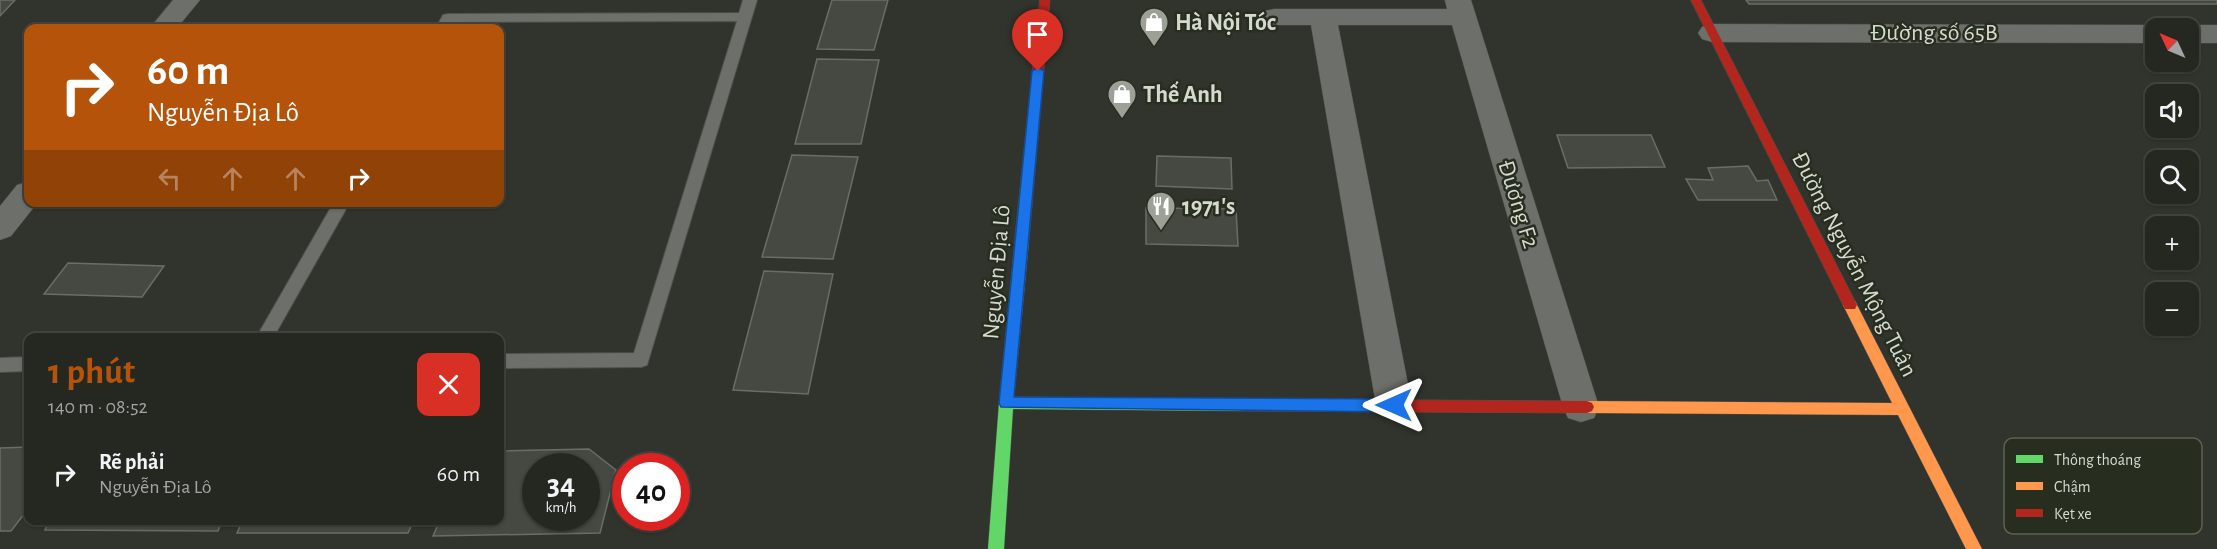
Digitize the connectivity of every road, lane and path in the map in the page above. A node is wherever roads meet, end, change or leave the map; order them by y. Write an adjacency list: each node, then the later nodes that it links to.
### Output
1 (187, 0): 9 (street)
2 (750, 0): 6 (lane)
3 (1044, 0): 22 (street, Nguyễn Địa Lô)
4 (1696, 0): 11 (street, Đường Nguyễn Mộng Tuân)
5 (1460, 8): 8 (street); 24 (street, Đương F2)
6 (744, 17): 10 (lane); 19 (lane)
7 (1274, 17): 8 (street)
8 (1323, 17): 23 (street)
9 (166, 24)
10 (444, 24)
11 (1712, 33): 12 (street, Đường số 65B); 25 (street, Đường Nguyễn Mộng Tuân)
12 (2145, 34)
13 (2199, 34): 14 (street)
14 (2217, 34)
15 (24, 198): 17 (street)
16 (339, 207): 18 (lane)
17 (0, 228)
18 (267, 333)
19 (504, 361)
20 (0, 364): 21 (lane)
21 (24, 364)
22 (1006, 403): 23 (street); 26 (street, Nguyễn Địa Lô)
23 (1394, 405): 24 (street)
24 (1581, 407): 25 (street)
25 (1903, 409): 27 (street, Đường Nguyễn Mộng Tuân)
26 (996, 549)
27 (1974, 549)

